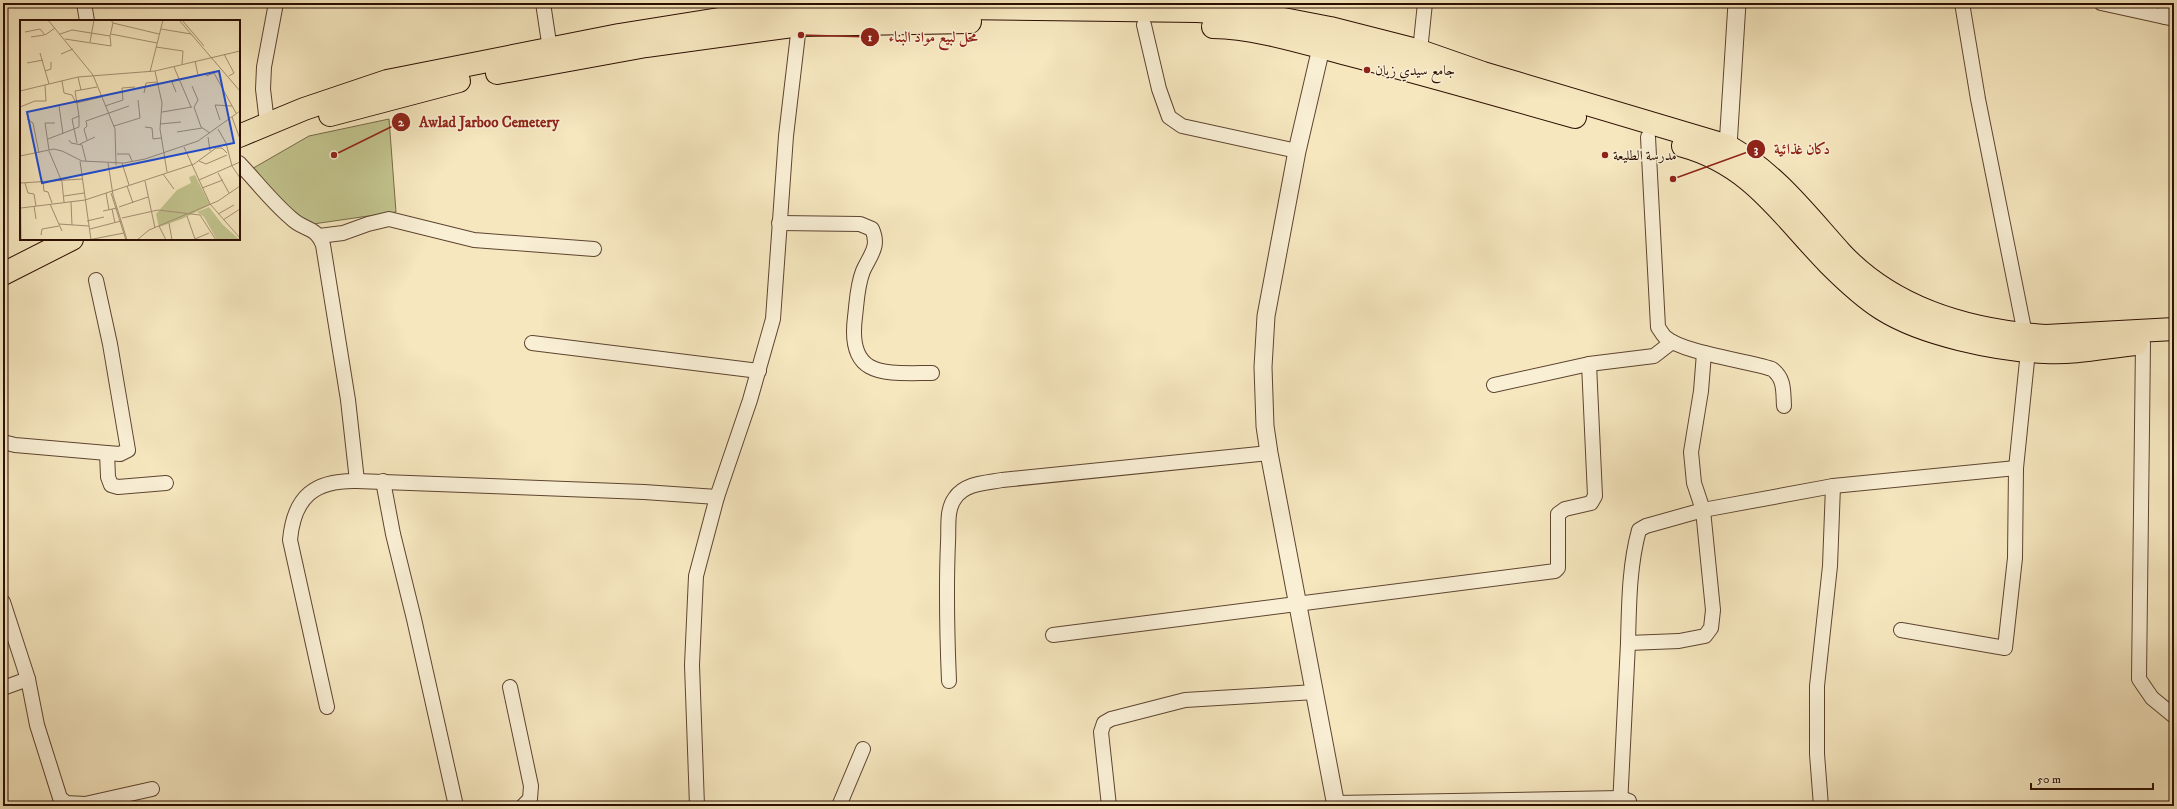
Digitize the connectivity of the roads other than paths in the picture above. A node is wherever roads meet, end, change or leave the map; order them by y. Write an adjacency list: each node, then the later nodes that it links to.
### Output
1 (84, 3): 12 (street)
2 (276, 3): 18 (street)
3 (543, 3): 16 (street)
4 (1425, 3): 17 (street)
5 (1737, 3): 23 (street)
6 (1962, 3): 35 (street)
7 (2101, 3): 11 (street)
8 (2166, 3): 11 (street)
9 (800, 11): 10 (main road); 13 (main road); 16 (main road); 25 (street)
10 (1262, 17): 13 (main road); 14 (main road); 15 (main road)
11 (2170, 18)
12 (87, 20)
13 (1144, 25): 22 (street)
14 (1330, 28): 15 (street); 17 (main road)
15 (1321, 48): 17 (main road); 22 (street)
16 (551, 55): 18 (main road); 21 (main road)
17 (1416, 61): 20 (main road); 23 (main road)
18 (267, 123): 19 (main road)
19 (240, 136)
20 (1648, 137): 23 (main road); 34 (street)
21 (240, 150)
22 (1297, 151): 47 (street)
23 (1724, 153): 35 (main road)
24 (240, 165): 26 (street)
25 (779, 223): 41 (street); 42 (street)
26 (320, 236): 29 (street); 49 (street)
27 (43, 240): 30 (main road)
28 (70, 240): 31 (main road)
29 (594, 250)
30 (3, 260)
31 (3, 274)
32 (96, 280): 46 (street)
33 (2174, 329): 35 (main road)
34 (1672, 342): 39 (street); 40 (street)
35 (2026, 342): 37 (main road); 48 (street)
36 (2174, 342): 37 (main road)
37 (2143, 343): 66 (street)
38 (532, 344): 41 (street)
39 (1704, 353): 44 (street); 54 (street)
40 (1589, 364): 43 (street); 56 (street)
41 (759, 371): 53 (street)
42 (932, 373)
43 (1494, 385)
44 (1784, 406)
45 (3, 442): 46 (street)
46 (107, 453): 51 (street)
47 (1269, 453): 56 (street); 61 (street)
48 (2016, 468): 52 (street); 57 (street)
49 (357, 481): 50 (street); 65 (street)
50 (383, 481): 53 (street); 71 (street)
51 (166, 484)
52 (1833, 486): 54 (street); 76 (street)
53 (717, 497): 73 (street)
54 (1703, 510): 59 (street); 59 (street)
55 (3, 602): 60 (street)
56 (1296, 603): 58 (street); 64 (street)
57 (1901, 630)
58 (1053, 635)
59 (1628, 643): 69 (street)
60 (28, 679): 63 (street); 68 (street)
61 (949, 681)
62 (510, 687): 72 (street)
63 (3, 688)
64 (1315, 692): 70 (street); 75 (street)
65 (327, 707)
66 (2174, 716)
67 (864, 749): 74 (street)
68 (152, 789)
69 (1624, 803): 70 (street)
70 (1335, 804)
71 (456, 806)
72 (523, 806)
73 (698, 806)
74 (839, 806)
75 (1109, 806)
76 (1821, 806)

